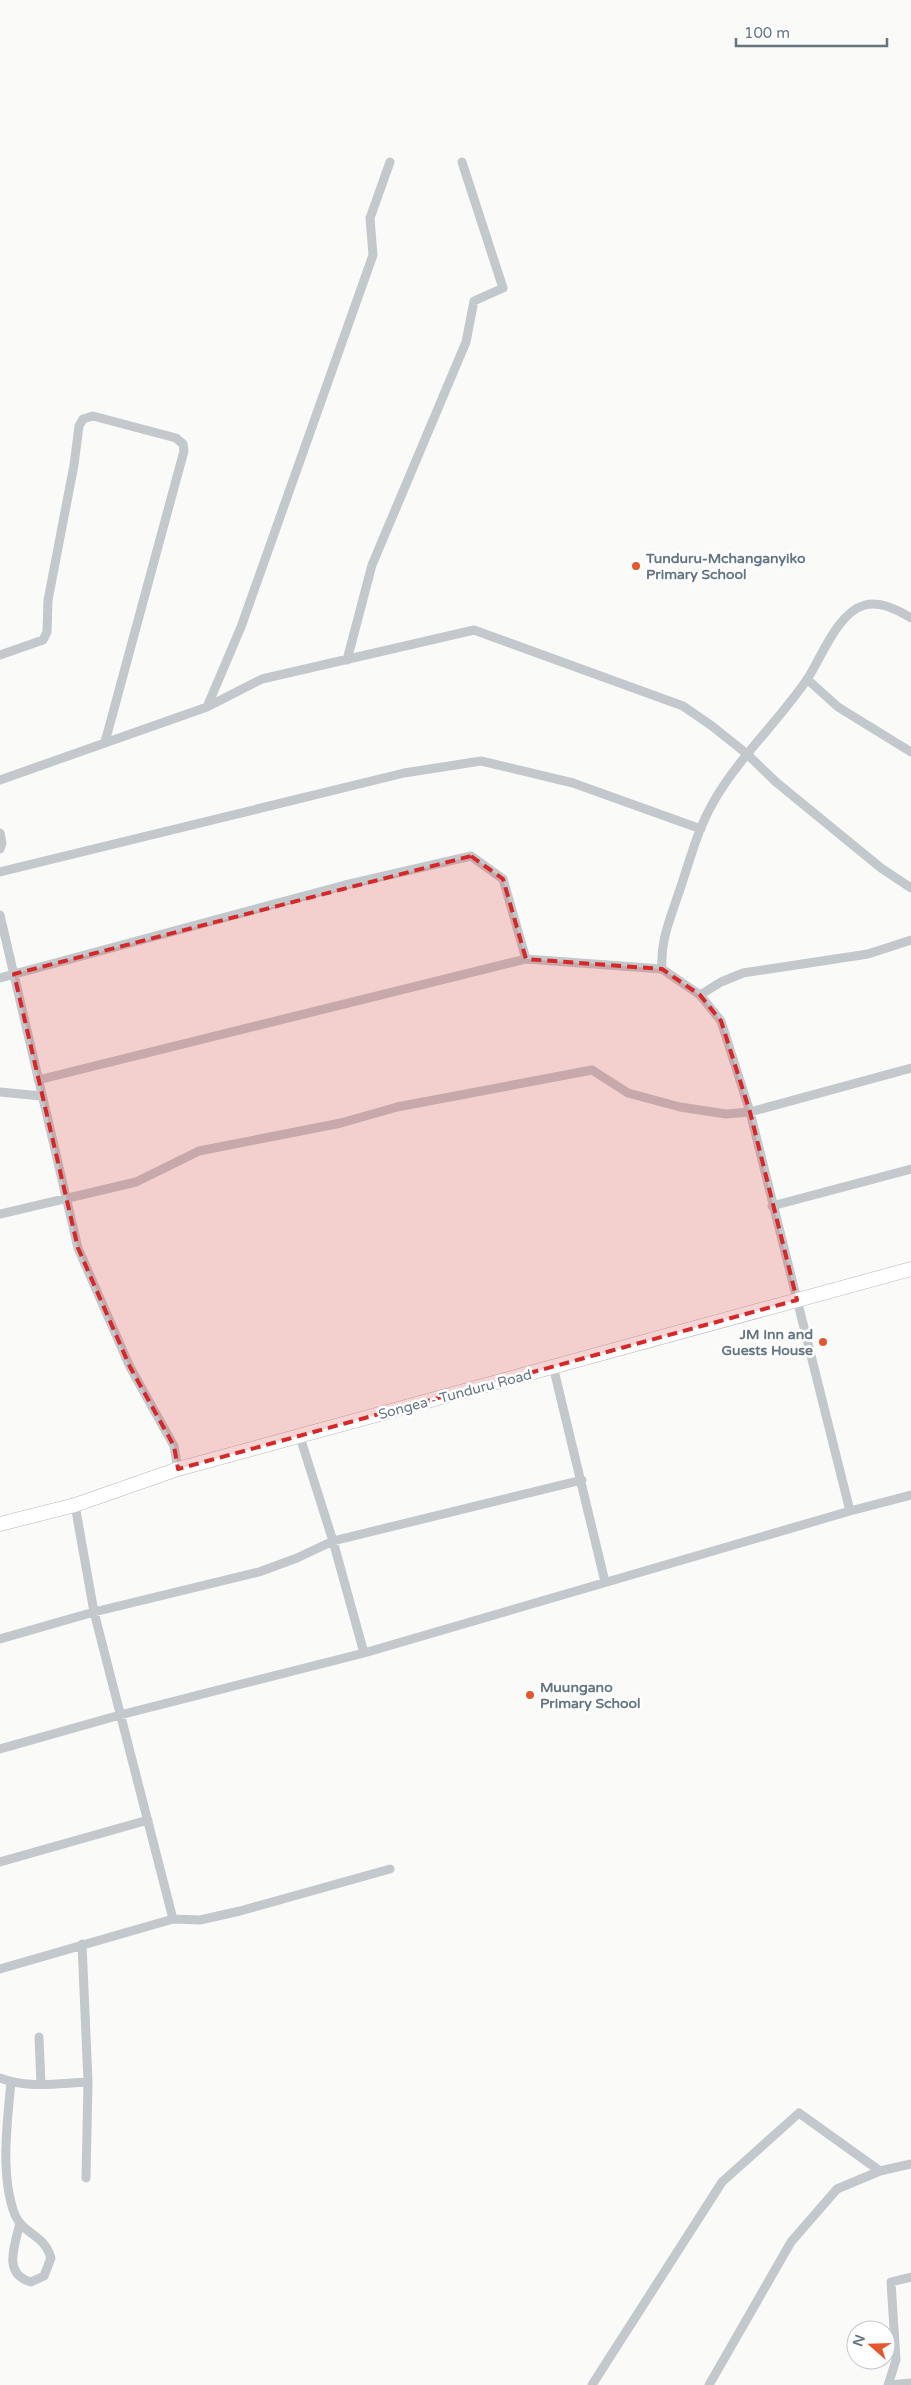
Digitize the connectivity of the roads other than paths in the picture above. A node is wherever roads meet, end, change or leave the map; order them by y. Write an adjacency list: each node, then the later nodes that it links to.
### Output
1 (390, 162): 7 (street)
2 (462, 162): 5 (street)
3 (911, 618): 6 (street)
4 (0, 655): 8 (street)
5 (347, 660): 7 (street); 10 (street)
6 (807, 679): 9 (street); 10 (street)
7 (207, 707): 8 (street)
8 (105, 742): 11 (street)
9 (911, 752)
10 (747, 754): 12 (street); 16 (street)
11 (0, 780)
12 (701, 828): 15 (street); 20 (street)
13 (0, 833): 14 (street)
14 (0, 849)
15 (0, 872)
16 (911, 888)
17 (0, 916): 21 (street)
18 (911, 940): 23 (street)
19 (526, 959): 20 (street); 21 (street); 25 (street)
20 (662, 969): 23 (street)
21 (14, 974): 22 (street); 25 (street)
22 (0, 978)
23 (700, 996): 28 (street)
24 (911, 1068): 28 (street)
25 (38, 1080): 27 (street)
26 (0, 1092): 27 (street)
27 (41, 1096): 30 (street)
28 (750, 1112): 30 (street); 31 (street)
29 (911, 1168): 31 (street)
30 (66, 1198): 32 (street); 37 (street)
31 (772, 1206): 34 (street)
32 (0, 1214)
33 (911, 1269): 34 (highway, Songea - Tunduru Road)
34 (797, 1300): 35 (highway, Songea - Tunduru Road); 41 (street)
35 (553, 1366): 36 (highway, Songea - Tunduru Road); 38 (street)
36 (300, 1437): 37 (highway, Songea - Tunduru Road); 43 (street)
37 (178, 1469): 40 (highway, Songea - Tunduru Road)
38 (582, 1480): 43 (street); 44 (street)
39 (911, 1495): 41 (street)
40 (75, 1506): 42 (highway, Songea - Tunduru Road); 45 (street)
41 (850, 1511): 44 (street)
42 (0, 1524)
43 (333, 1541): 45 (street); 47 (street)
44 (605, 1582): 47 (street)
45 (94, 1612): 46 (street); 48 (street)
46 (0, 1639)
47 (364, 1652): 48 (street)
48 (120, 1715): 49 (street); 50 (street)
49 (0, 1750)
50 (148, 1820): 51 (street); 53 (street)
51 (0, 1862)
52 (390, 1869): 53 (street)
53 (173, 1919): 54 (street)
54 (82, 1944): 55 (street); 59 (street)
55 (0, 1969)
56 (39, 2037): 60 (street)
57 (0, 2078): 58 (street)
58 (10, 2082): 60 (street); 64 (street)
59 (88, 2082): 60 (street); 63 (street)
60 (41, 2084)
61 (911, 2164): 62 (street)
62 (880, 2171): 67 (street); 68 (street)
63 (86, 2178)
64 (20, 2223): 64 (street)
65 (911, 2277): 69 (street)
66 (911, 2383): 69 (street)
67 (712, 2384)
68 (592, 2385)
69 (889, 2385)

